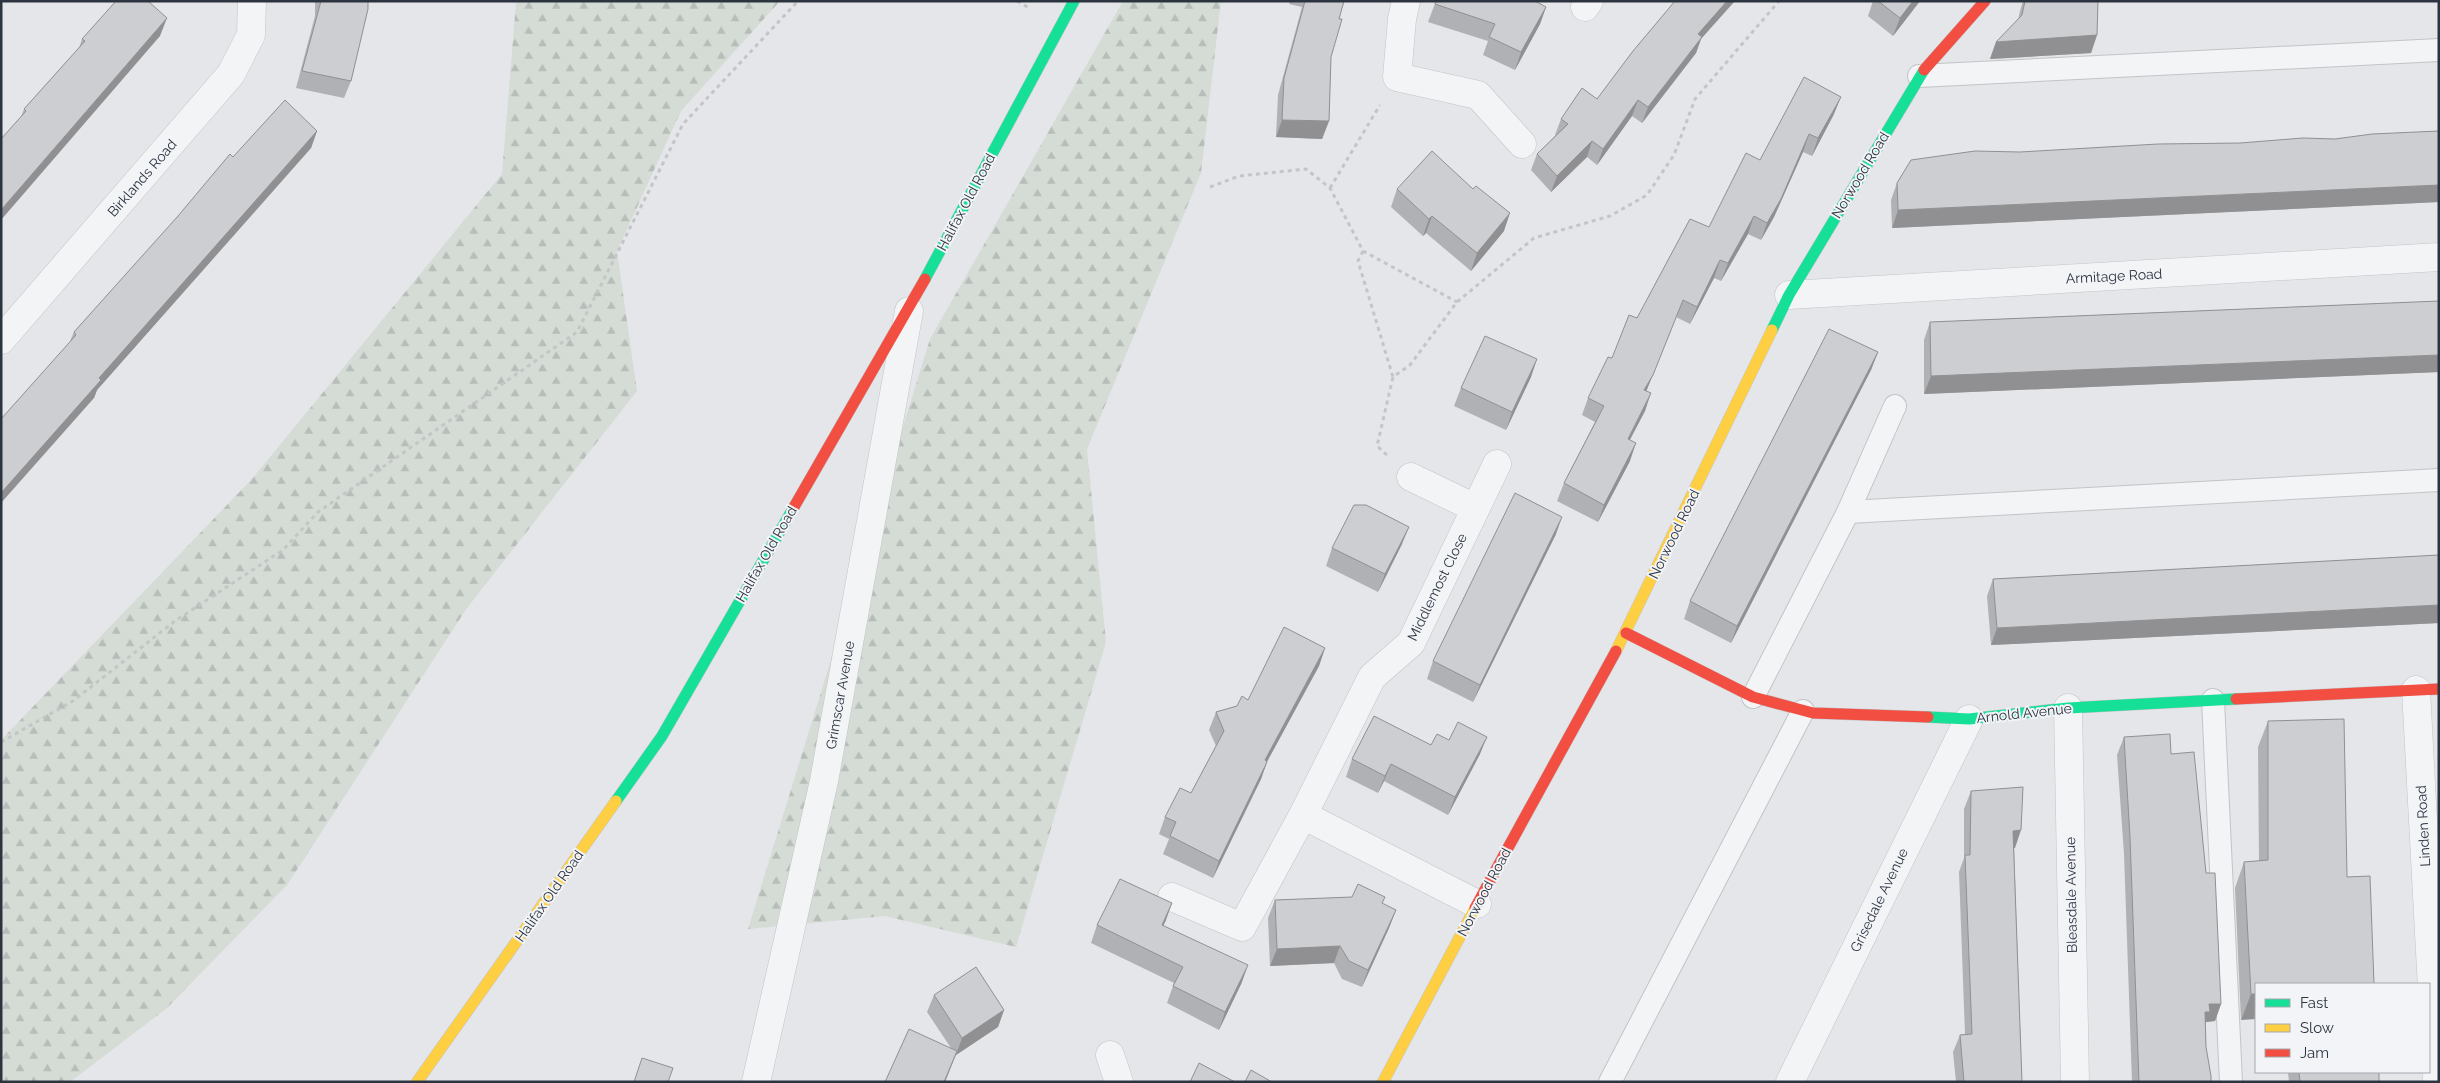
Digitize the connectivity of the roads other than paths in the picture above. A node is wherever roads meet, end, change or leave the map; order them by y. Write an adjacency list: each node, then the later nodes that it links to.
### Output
1 (252, 1): 11 (street, Birklands Road)
2 (1074, 1): 10 (street, Halifax Old Road)
3 (1406, 1): 7 (street)
4 (1985, 1): 6 (street, Norwood Road)
5 (2439, 50): 6 (lane)
6 (1919, 76): 9 (street, Norwood Road)
7 (1522, 144)
8 (2439, 257): 9 (street, Armitage Road)
9 (1789, 295): 18 (street, Norwood Road)
10 (910, 306): 29 (street, Halifax Old Road); 30 (street, Grimscar Avenue)
11 (1, 340)
12 (1895, 406): 17 (lane)
13 (1496, 464): 16 (street, Middlemost Close)
14 (1411, 477): 16 (street)
15 (2439, 480): 17 (lane)
16 (1475, 508): 25 (street, Middlemost Close)
17 (1848, 512): 20 (lane)
18 (1626, 633): 20 (street, Arnold Avenue); 27 (street, Norwood Road)
19 (2427, 689): 21 (street, Arnold Avenue); 37 (street, Linden Road)
20 (1753, 697): 23 (street, Arnold Avenue)
21 (2213, 700): 22 (street, Arnold Avenue); 36 (lane)
22 (2068, 708): 24 (street, Arnold Avenue); 35 (street, Bleasdale Avenue)
23 (1803, 711): 24 (street, Arnold Avenue); 33 (lane)
24 (1969, 719): 34 (street, Grisedale Avenue)
25 (1303, 815): 26 (street, Middlemost Close); 27 (street)
26 (1172, 897)
27 (1477, 904): 32 (street, Norwood Road)
28 (1110, 1055): 31 (street)
29 (417, 1082)
30 (756, 1082)
31 (1119, 1082)
32 (1383, 1082)
33 (1610, 1082)
34 (1790, 1082)
35 (2075, 1082)
36 (2231, 1082)
37 (2437, 1082)

